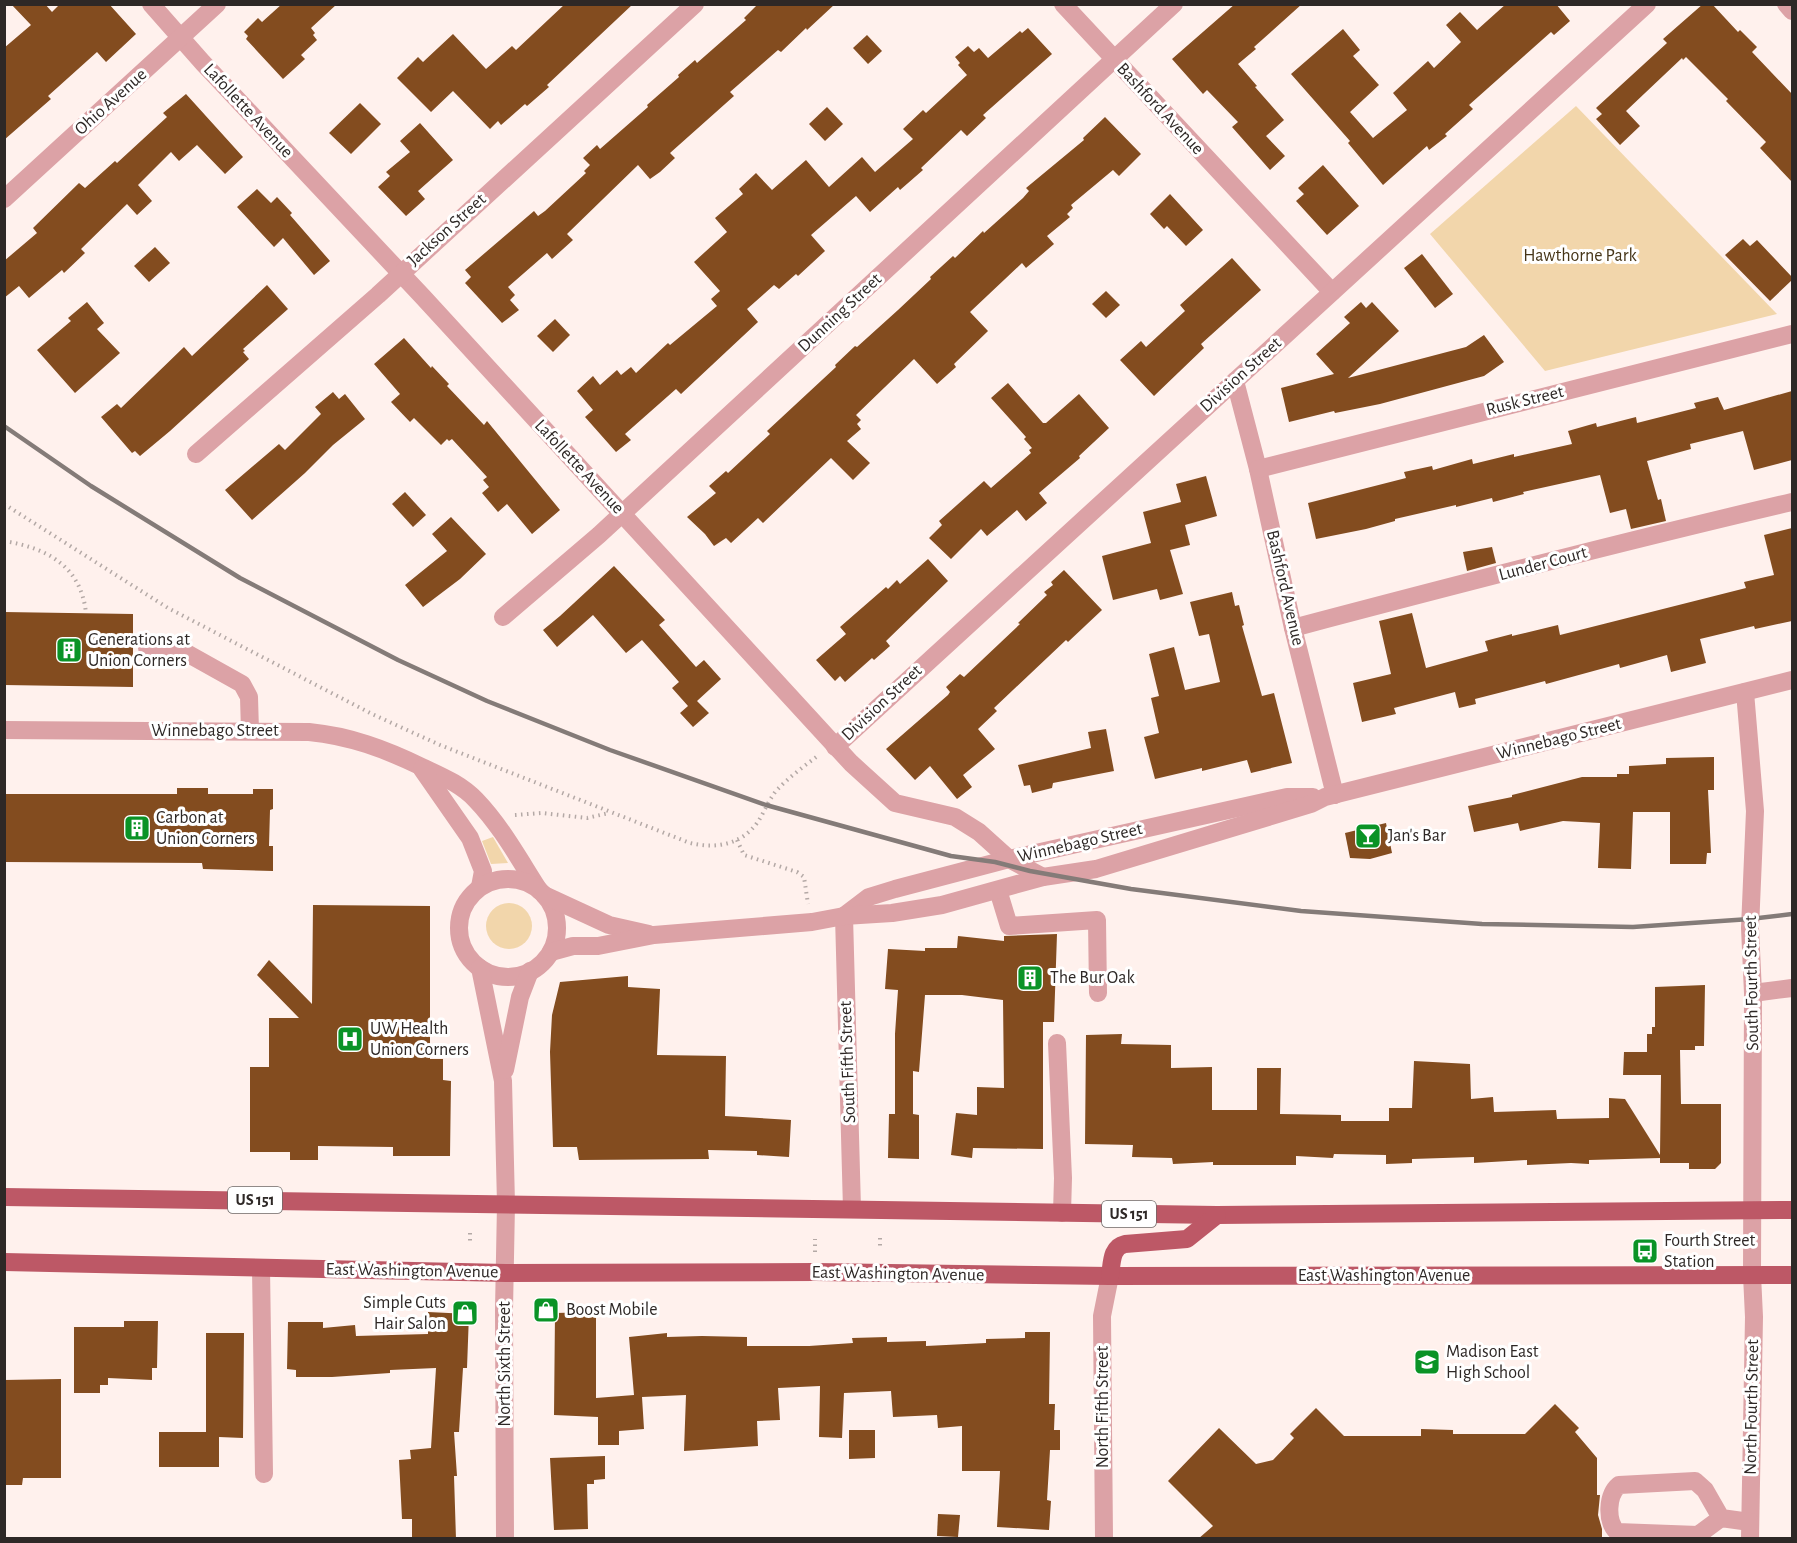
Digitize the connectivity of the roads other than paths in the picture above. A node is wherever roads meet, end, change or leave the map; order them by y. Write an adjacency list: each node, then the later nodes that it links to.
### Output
1 (151, 4): 9 (street, Lafollette Avenue)
2 (217, 4): 9 (street, Ohio Avenue)
3 (695, 4): 12 (street, Jackson Street)
4 (1063, 4): 10 (street, Bashford Avenue)
5 (1174, 4): 10 (street, Dunning Street)
6 (1647, 4): 13 (street, Division Street)
7 (1786, 4): 8 (street)
8 (1792, 12)
9 (181, 38): 11 (street, Ohio Avenue); 12 (street, Lafollette Avenue)
10 (1114, 61): 13 (street, Bashford Avenue); 19 (street, Dunning Street)
11 (4, 199)
12 (400, 273): 16 (street, Jackson Street); 19 (street, Lafollette Avenue)
13 (1332, 292): 15 (street, Division Street)
14 (1792, 334): 17 (street, Rusk Street)
15 (1235, 381): 17 (street, Bashford Avenue); 27 (street, Division Street)
16 (196, 454)
17 (1258, 469): 21 (street, Bashford Avenue)
18 (1792, 502): 21 (street, Lunder Court)
19 (623, 514): 20 (street, Dunning Street); 27 (street, Lafollette Avenue)
20 (503, 617)
21 (1293, 628): 29 (street, Bashford Avenue)
22 (147, 648): 26 (street)
23 (1792, 680): 24 (street, Winnebago Street)
24 (1745, 692): 29 (street, Winnebago Street); 42 (street, South Fourth Street)
25 (4, 730): 26 (street, Winnebago Street)
26 (250, 731): 28 (street, Winnebago Street)
27 (836, 747): 30 (street, Lafollette Avenue)
28 (419, 766): 32 (street, Winnebago Street); 34 (street, Winnebago Street)
29 (1330, 796): 30 (street, Winnebago Street); 31 (street, Winnebago Street)
30 (1009, 859): 31 (street, Lafollette Avenue); 35 (street, Winnebago Street)
31 (1043, 877): 33 (street, Winnebago Street)
32 (480, 887): 34 (street); 38 (street)
33 (998, 890): 35 (street, Winnebago Street); 41 (street)
34 (542, 892): 36 (street, Winnebago Street); 37 (street)
35 (844, 916): 36 (street, Winnebago Street); 47 (street, South Fifth Street)
36 (654, 935): 37 (street, Winnebago Street)
37 (551, 952): 39 (street)
38 (480, 968): 39 (street); 44 (street, North Sixth Street)
39 (530, 971): 44 (street, North Sixth Street)
40 (1792, 988): 42 (street)
41 (1098, 993)
42 (1753, 993): 48 (street, South Fourth Street)
43 (1057, 1043): 50 (street)
44 (503, 1081): 46 (street, North Sixth Street)
45 (4, 1197): 46 (main road, US 151)
46 (506, 1204): 47 (main road, US 151); 54 (street, North Sixth Street)
47 (852, 1209): 50 (main road, US 151)
48 (1752, 1210): 49 (main road, US 151); 51 (main road, US 151); 55 (street, South Fourth Street)
49 (1792, 1210)
50 (1062, 1213): 51 (main road, US 151)
51 (1217, 1215): 57 (main road)
52 (4, 1262): 53 (main road, East Washington Avenue)
53 (261, 1268): 54 (main road, East Washington Avenue); 58 (street)
54 (506, 1273): 57 (main road, East Washington Avenue); 61 (street, North Sixth Street)
55 (1752, 1275): 56 (main road, East Washington Avenue); 57 (main road, East Washington Avenue); 60 (street, North Fourth Street)
56 (1792, 1275)
57 (1110, 1276): 62 (street, North Fifth Street)
58 (264, 1474)
59 (1720, 1518): 59 (street); 60 (street)
60 (1750, 1530)
61 (505, 1539)
62 (1104, 1539)

